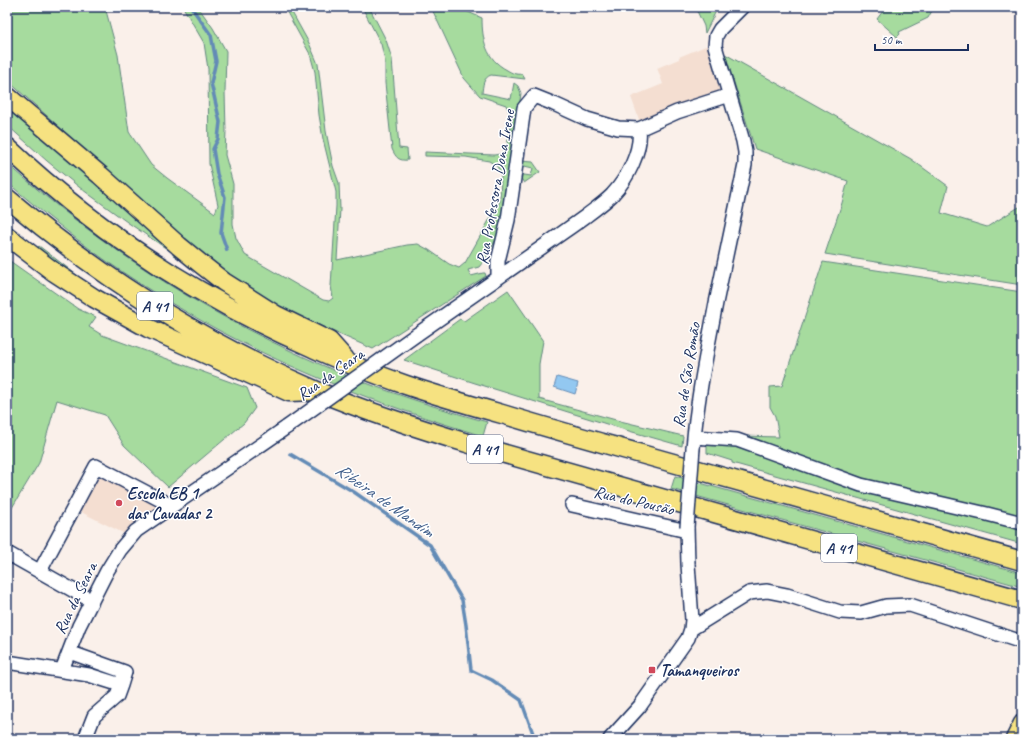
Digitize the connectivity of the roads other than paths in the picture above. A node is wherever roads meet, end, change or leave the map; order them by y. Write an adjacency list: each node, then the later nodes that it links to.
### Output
1 (737, 9): 2 (street, Rua de São Romão)
2 (730, 95): 4 (street, Rua Professora Dona Irene); 11 (street, Rua de São Romão)
3 (7, 96): 9 (highway)
4 (639, 129): 8 (street, Rua da Seara); 8 (street, Rua Professora Dona Irene)
5 (7, 147): 9 (highway, A 41)
6 (7, 198): 10 (highway, A 41)
7 (7, 236): 10 (highway)
8 (498, 278): 13 (street, Rua da Seara, bridge)
9 (348, 363): 17 (highway, A 41)
10 (317, 391): 19 (highway, A 41)
11 (694, 442): 14 (street); 15 (street, Rua de São Romão, bridge)
12 (572, 505): 15 (street, Rua do Pousão)
13 (172, 506): 18 (street); 20 (street, Rua da Seara)
14 (1022, 523)
15 (687, 529): 21 (street, Rua de São Romão)
16 (7, 553): 18 (street)
17 (1022, 561)
18 (40, 571): 20 (street)
19 (1022, 600)
20 (92, 601): 23 (street, Rua da Seara)
21 (691, 629): 22 (street); 29 (street, Rua de São Romão)
22 (1022, 642)
23 (69, 652): 25 (street, Rua da Seara); 26 (street)
24 (7, 662): 25 (street)
25 (62, 670): 26 (street)
26 (122, 685): 28 (street)
27 (1022, 723): 30 (main road)
28 (85, 739)
29 (610, 739)
30 (1014, 739)

